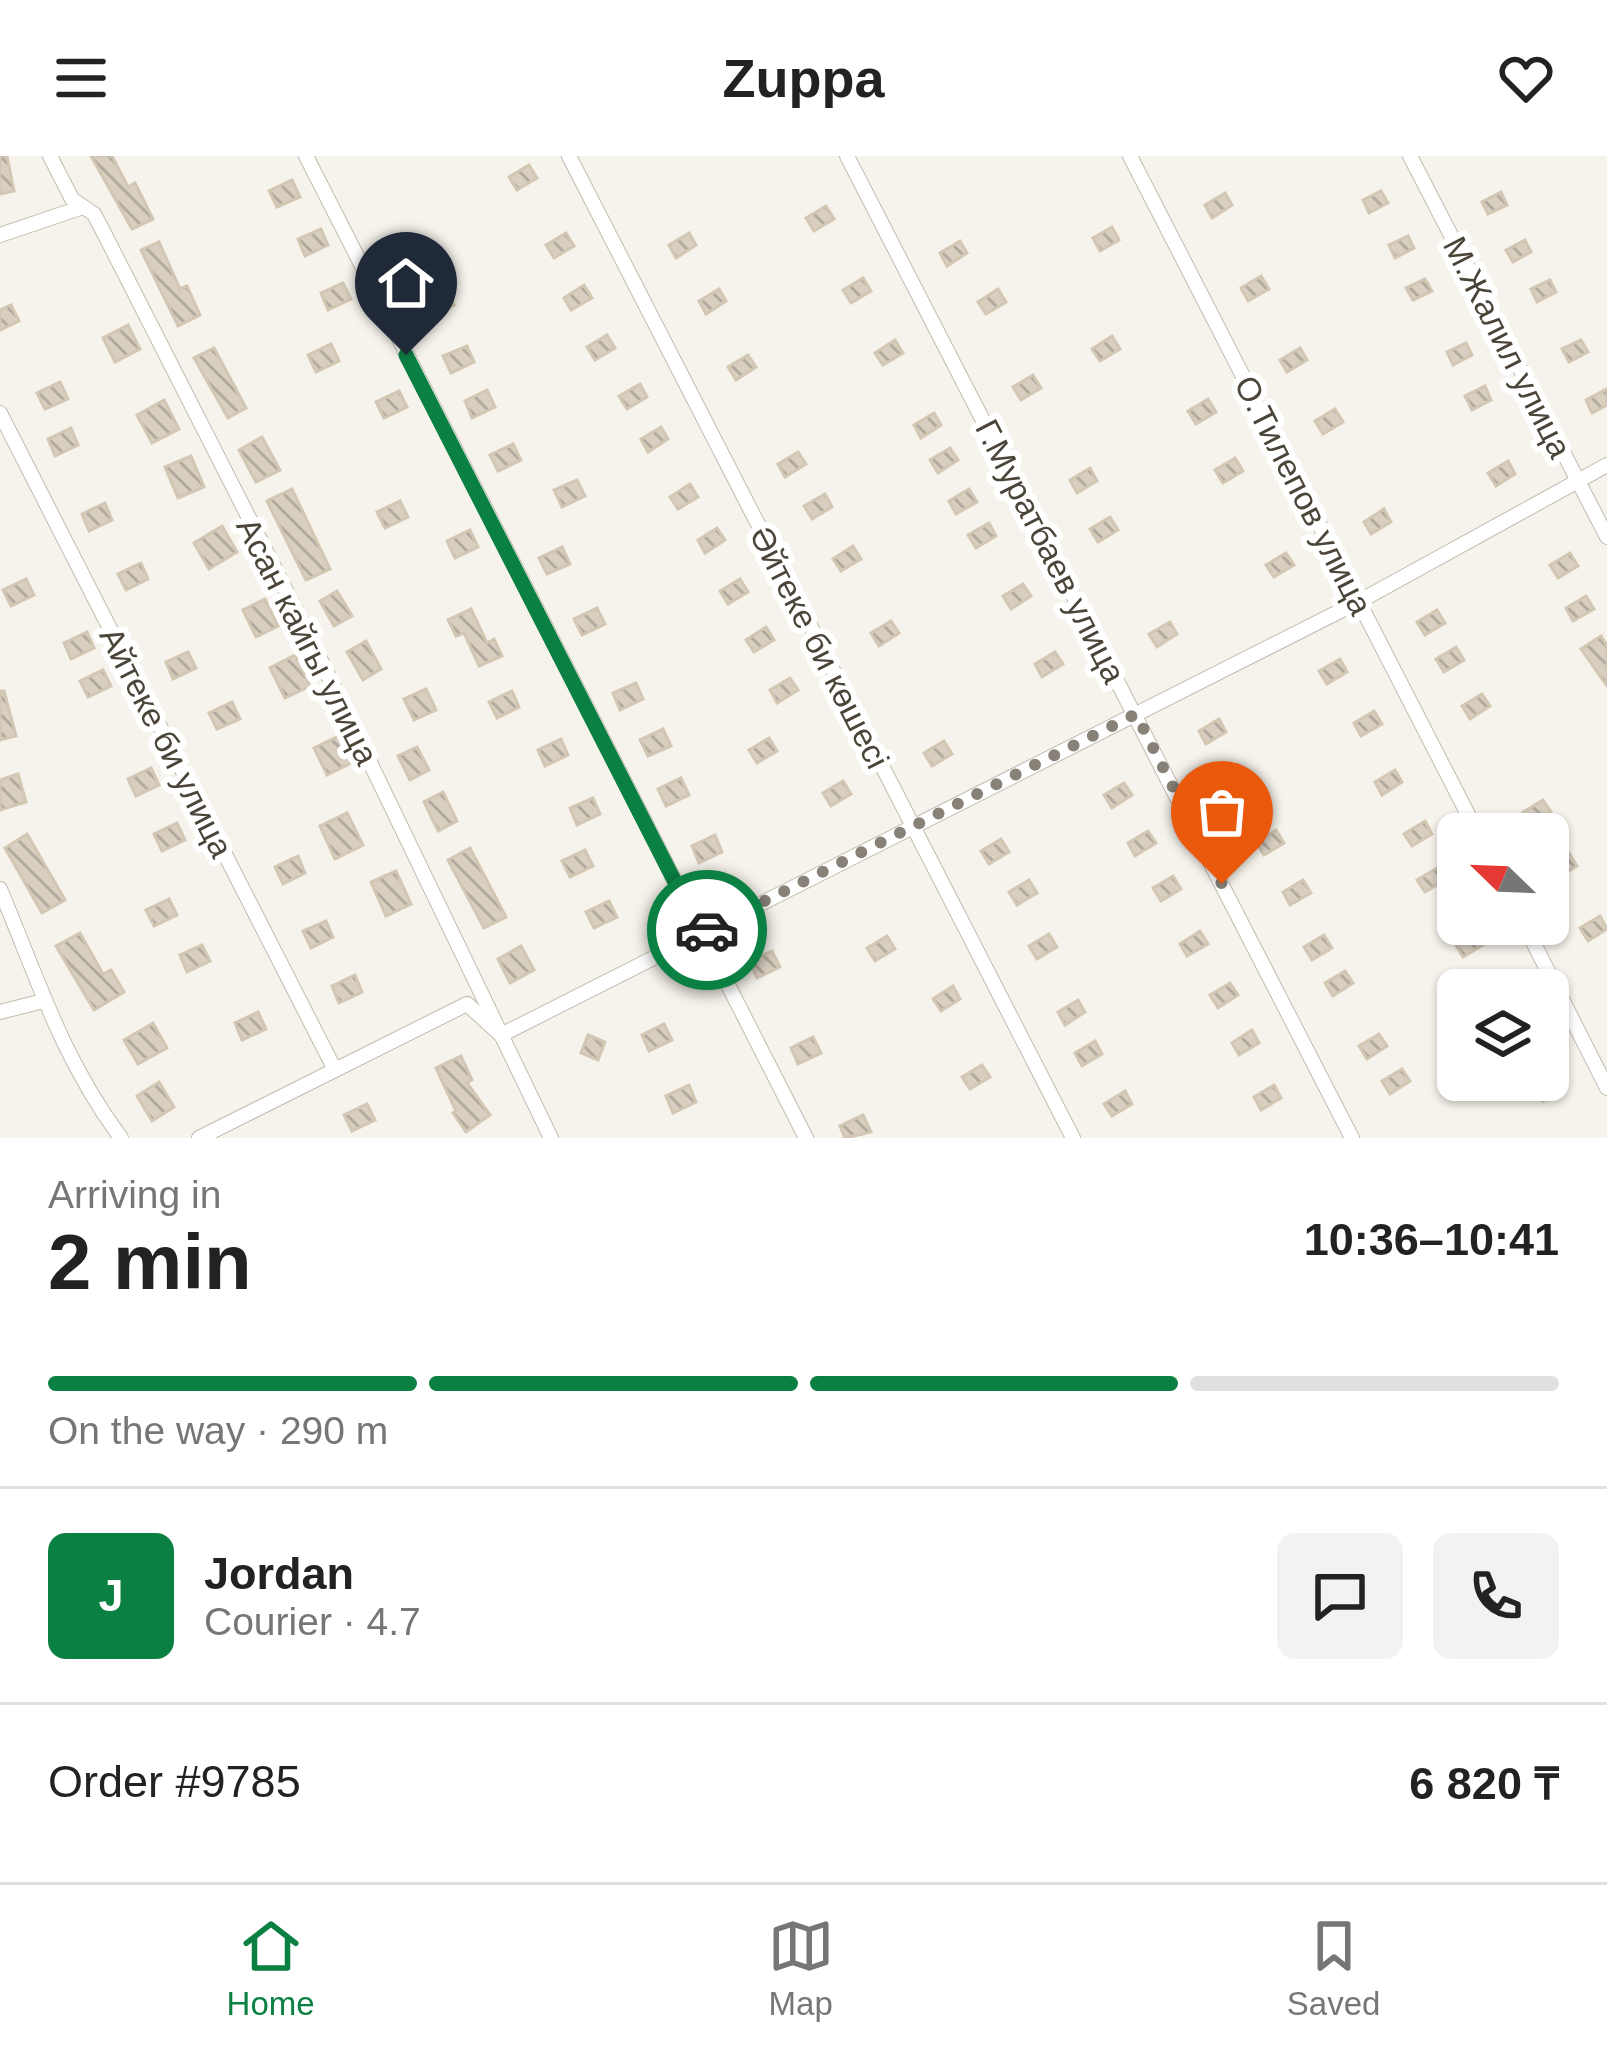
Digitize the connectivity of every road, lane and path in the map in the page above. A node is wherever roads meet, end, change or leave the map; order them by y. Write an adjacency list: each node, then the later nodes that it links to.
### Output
1 (50, 156): 7 (street, Асан кайгы улица)
2 (306, 156): 18 (street)
3 (569, 156): 16 (street, Әйтеке би көшесі)
4 (847, 156): 14 (street, Г.Муратбаев улица)
5 (1130, 156): 13 (street, О.Тилепов улица)
6 (1410, 156): 11 (street, М.Жалил улица)
7 (83, 207): 8 (street); 22 (street, Асан кайгы улица)
8 (0, 235)
9 (0, 413): 23 (street, Айтеке би улица)
10 (1607, 465): 11 (street)
11 (1577, 480): 12 (street, М.Жалил улица); 13 (street)
12 (1607, 537)
13 (1358, 602): 14 (street); 15 (street, О.Тилепов улица)
14 (1136, 714): 16 (street); 30 (street, Г.Муратбаев улица)
15 (1467, 813)
16 (910, 825): 18 (street); 29 (street, Әйтеке би көшесі)
17 (0, 889): 20 (street)
18 (701, 933): 22 (street); 28 (street)
19 (1535, 945): 24 (street)
20 (43, 1001): 21 (street); 25 (street)
21 (0, 1012)
22 (501, 1035): 23 (street); 27 (street, Асан кайгы улица)
23 (334, 1070): 26 (street)
24 (1607, 1088)
25 (121, 1138)
26 (199, 1138)
27 (551, 1138)
28 (806, 1138)
29 (1072, 1138)
30 (1352, 1138)

